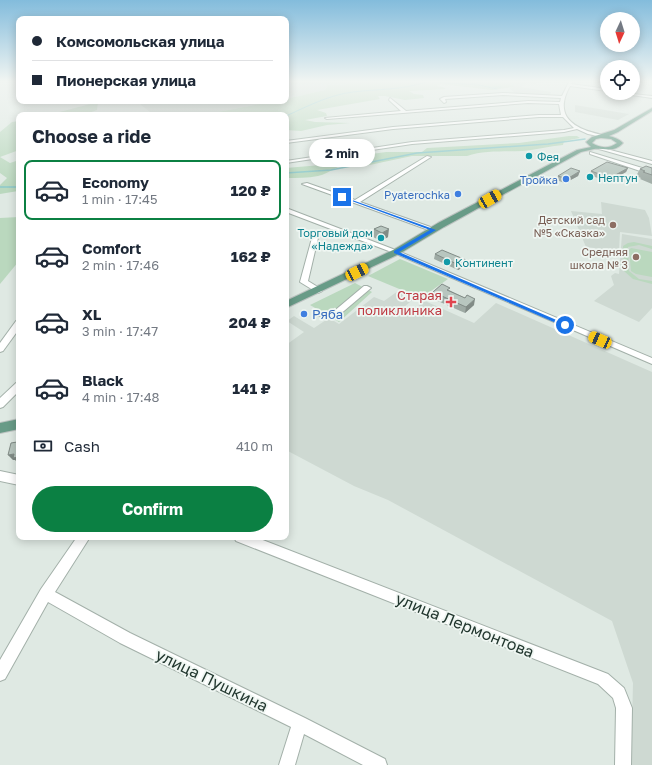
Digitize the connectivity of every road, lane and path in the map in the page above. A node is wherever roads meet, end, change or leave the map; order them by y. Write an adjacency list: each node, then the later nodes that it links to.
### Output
1 (326, 118): 2 (street)
2 (329, 118)
3 (518, 118): 11 (street)
4 (566, 118): 6 (street)
5 (638, 118): 8 (main road)
6 (578, 128): 7 (street); 20 (street)
7 (583, 131): 9 (street); 12 (street)
8 (616, 131): 9 (main road); 10 (main road)
9 (602, 136): 10 (main road); 12 (main road)
10 (619, 140): 13 (main road)
11 (289, 142)
12 (589, 142): 14 (main road); 15 (main road)
13 (616, 146): 14 (main road); 17 (street)
14 (599, 148): 15 (main road); 17 (street)
15 (579, 151): 26 (main road)
16 (592, 153): 22 (street)
17 (627, 154): 19 (street); 21 (street)
18 (429, 157): 24 (street)
19 (652, 159)
20 (289, 162)
21 (652, 163)
22 (652, 173)
23 (305, 184): 24 (street)
24 (357, 201): 26 (street)
25 (289, 211): 28 (street)
26 (434, 230): 28 (main road)
27 (315, 238): 30 (street)
28 (396, 252): 30 (main road); 35 (street)
29 (367, 288): 32 (street)
30 (318, 291): 31 (main road)
31 (289, 304)
32 (318, 314)
33 (16, 327): 34 (street)
34 (0, 349)
35 (652, 361)
36 (16, 388): 37 (street)
37 (0, 404)
38 (16, 425): 39 (main road)
39 (0, 428)
40 (0, 476): 41 (street)
41 (16, 479)
42 (82, 540): 44 (street)
43 (248, 540): 49 (street, улица Лермонтова)
44 (46, 594): 45 (street); 46 (street, улица Пушкина)
45 (0, 674)
46 (300, 723): 47 (street); 48 (street, улица Пушкина)
47 (287, 765)
48 (378, 765)
49 (624, 765)

